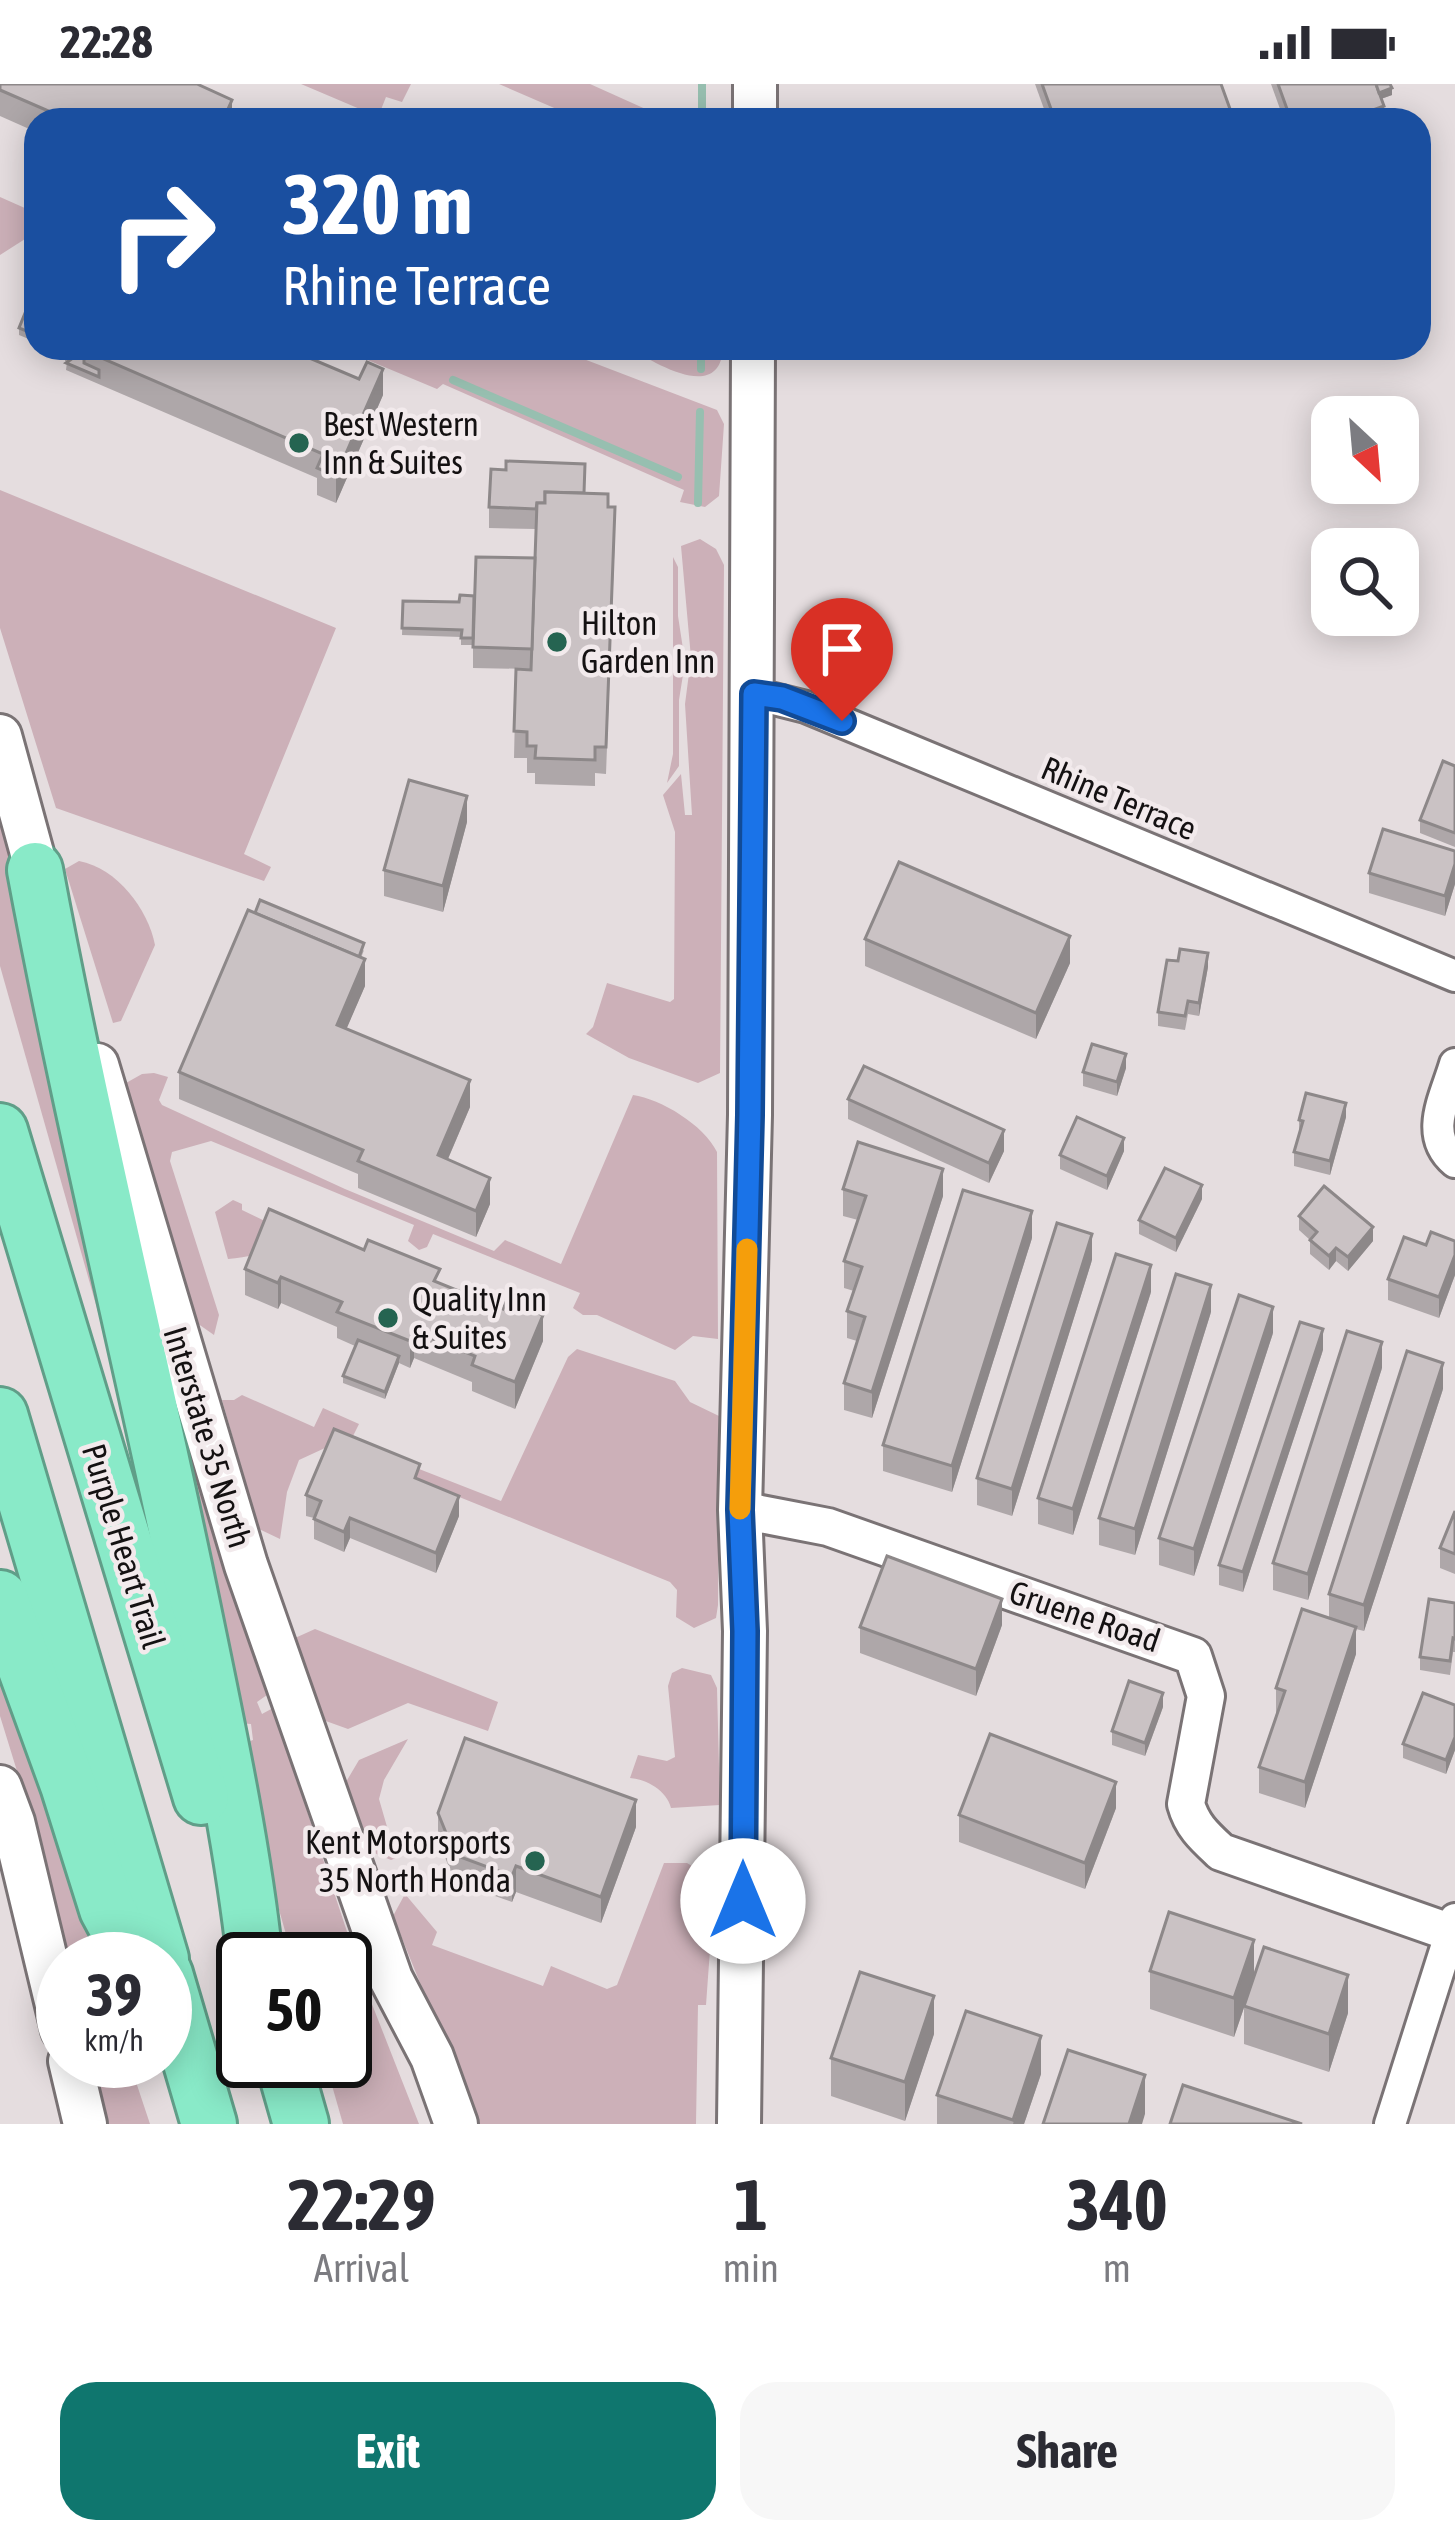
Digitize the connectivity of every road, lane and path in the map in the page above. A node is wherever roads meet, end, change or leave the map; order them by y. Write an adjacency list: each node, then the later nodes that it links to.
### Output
1 (753, 360): 2 (main road)
2 (754, 694): 5 (street, Rhine Terrace); 10 (main road)
3 (0, 736): 4 (main road, Interstate 35 North)
4 (35, 870): 18 (highway); 25 (main road, Interstate 35 North)
5 (1455, 976)
6 (1455, 1064): 8 (street)
7 (0, 1131): 17 (highway, Purple Heart Trail)
8 (1448, 1155)
9 (0, 1415): 16 (highway)
10 (740, 1510): 13 (street, Gruene Road); 26 (main road)
11 (0, 1598): 15 (highway)
12 (0, 1787): 14 (main road)
13 (1454, 1929): 27 (street)
14 (39, 1932)
15 (119, 1932)
16 (153, 1932)
17 (246, 1932)
18 (252, 1932)
19 (192, 2068): 23 (highway)
20 (76, 2088): 22 (main road)
21 (292, 2088): 24 (highway)
22 (85, 2124)
23 (209, 2124)
24 (302, 2124)
25 (456, 2124)
26 (739, 2124)
27 (1390, 2124)

